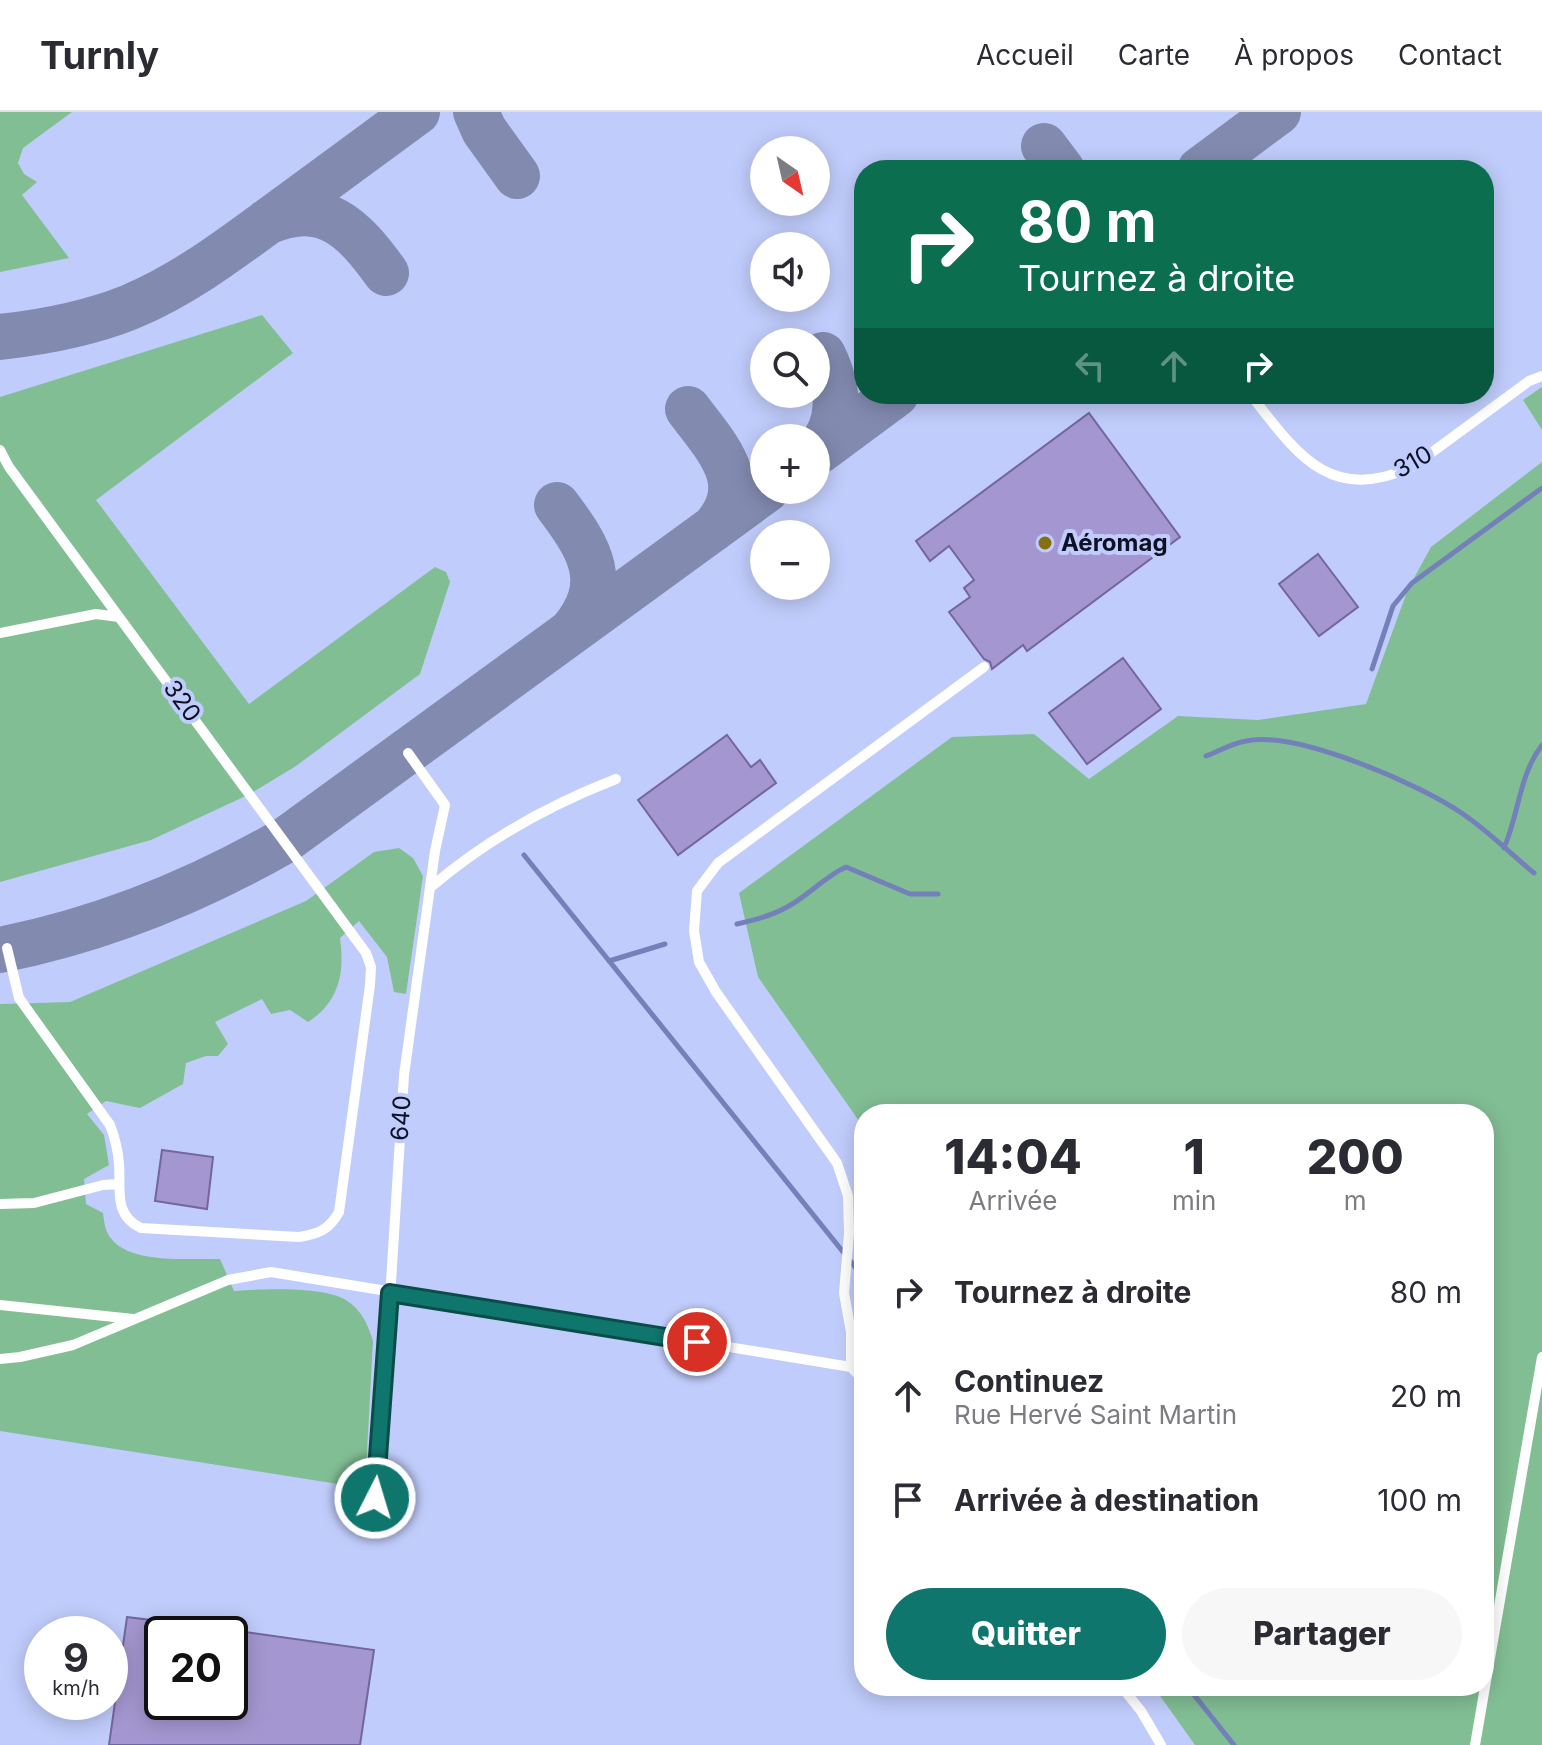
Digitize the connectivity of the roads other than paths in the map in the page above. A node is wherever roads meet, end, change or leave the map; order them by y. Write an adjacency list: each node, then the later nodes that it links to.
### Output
1 (1542, 376): 2 (lane, 310)
2 (1258, 404)
3 (0, 450): 4 (lane, 320)
4 (119, 617): 5 (lane); 11 (lane, 320)
5 (0, 633)
6 (984, 667): 18 (lane)
7 (408, 753): 9 (lane, 640)
8 (616, 779): 9 (lane)
9 (431, 887): 13 (lane, 640)
10 (7, 948): 11 (lane)
11 (119, 1184): 12 (lane)
12 (0, 1204)
13 (390, 1293): 15 (lane); 18 (lane); 20 (lane, 640)
14 (0, 1305): 15 (lane)
15 (135, 1320): 17 (lane)
16 (1542, 1357): 21 (lane)
17 (0, 1359)
18 (851, 1367): 19 (lane)
19 (854, 1370)
20 (375, 1498)
21 (1494, 1635)
22 (1129, 1696): 24 (lane)
23 (1483, 1696): 25 (lane)
24 (1161, 1745)
25 (1475, 1745)

